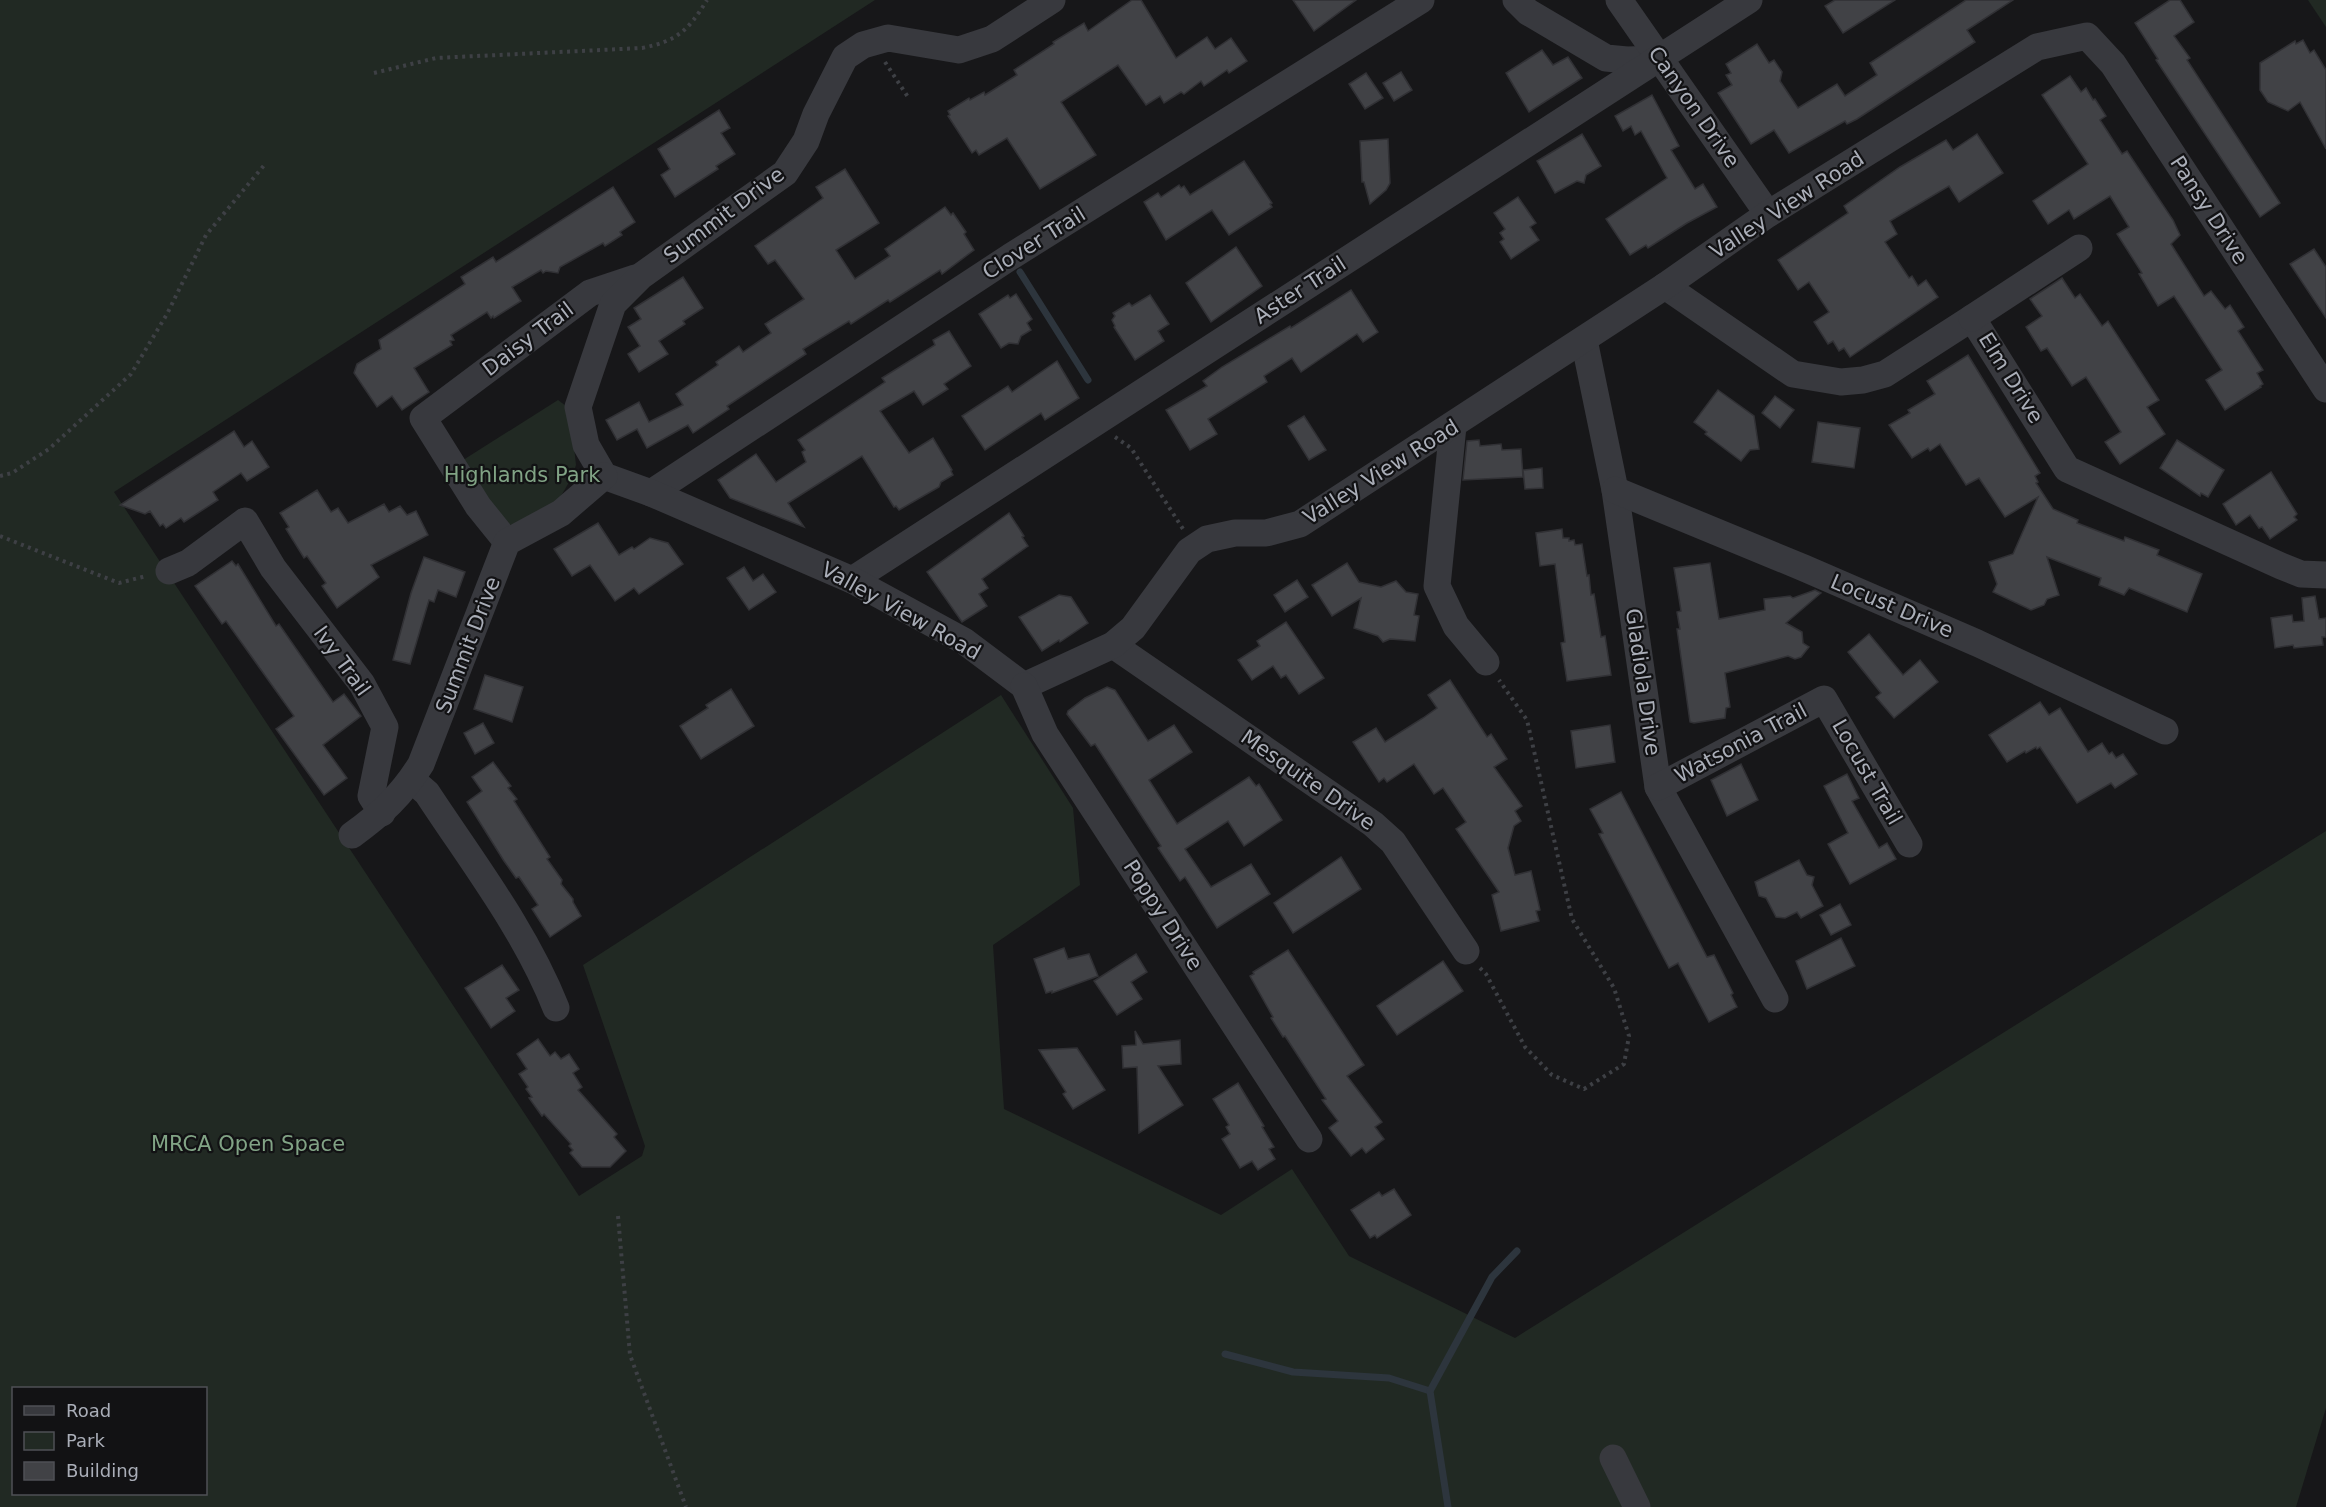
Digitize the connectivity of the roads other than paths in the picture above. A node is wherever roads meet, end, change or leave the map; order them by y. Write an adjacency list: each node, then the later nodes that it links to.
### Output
1 (1052, 0): 10 (street, Summit Drive)
2 (1421, 0): 18 (street, Clover Trail)
3 (1516, 0): 7 (street)
4 (1619, 0): 7 (street, Canyon Drive)
5 (1749, 0): 7 (street, Aster Trail)
6 (2087, 36): 8 (street, Valley View Road); 14 (street, Pansy Drive)
7 (1660, 58): 8 (street, Canyon Drive); 22 (street, Aster Trail)
8 (1768, 214): 11 (street, Valley View Road)
9 (2079, 248): 12 (street)
10 (641, 276): 16 (street, Summit Drive); 19 (street, Daisy Trail)
11 (1665, 286): 12 (street, Elm Drive); 13 (street, Valley View Road)
12 (1972, 318): 21 (street, Elm Drive)
13 (1584, 340): 15 (street, Valley View Road); 17 (street, Gladiola Drive)
14 (2326, 389)
15 (1453, 426): 23 (street, Valley View Road); 24 (street)
16 (604, 476): 18 (street, Valley View Road); 19 (street)
17 (1615, 490): 27 (street, Locust Drive); 29 (street, Gladiola Drive)
18 (651, 494): 22 (street, Valley View Road)
19 (507, 542): 28 (street, Summit Drive)
20 (168, 571): 30 (street, Ivy Trail)
21 (2326, 575)
22 (852, 580): 25 (street, Valley View Road)
23 (1113, 645): 25 (street, Valley View Road); 33 (street, Mesquite Drive)
24 (1486, 662)
25 (1024, 686): 36 (street, Poppy Drive)
26 (1824, 699): 29 (street, Watsonia Trail); 32 (street, Locust Trail)
27 (2165, 731)
28 (412, 780): 30 (street, Summit Drive); 35 (street)
29 (1659, 787): 34 (street, Gladiola Drive)
30 (382, 813): 31 (street, Summit Drive)
31 (352, 835)
32 (1909, 844)
33 (1466, 951)
34 (1775, 999)
35 (555, 1008)
36 (1309, 1139)
37 (1613, 1458): 38 (street)
38 (1637, 1507)

